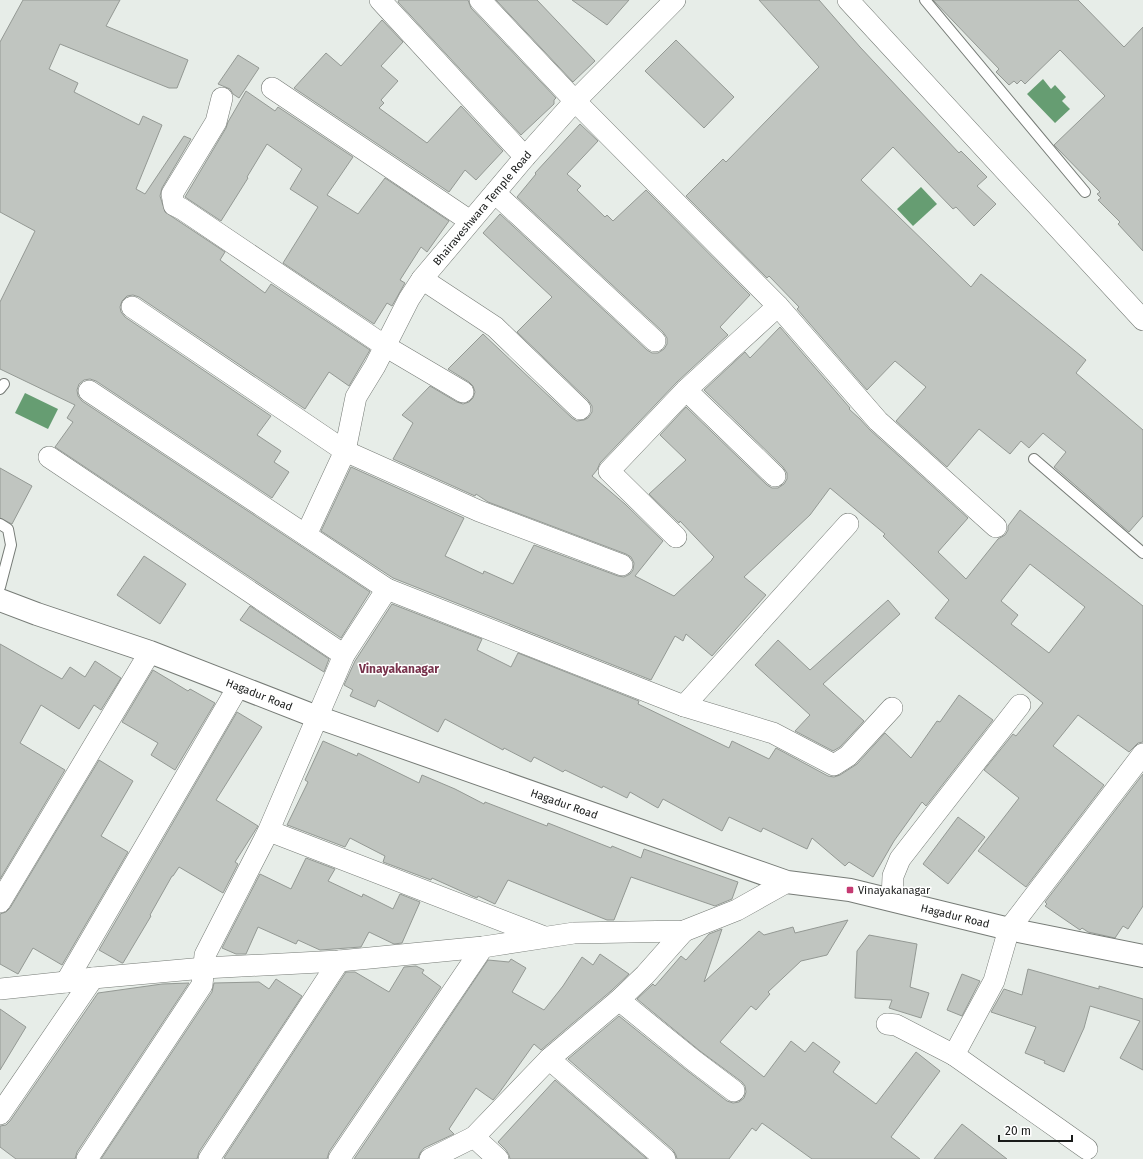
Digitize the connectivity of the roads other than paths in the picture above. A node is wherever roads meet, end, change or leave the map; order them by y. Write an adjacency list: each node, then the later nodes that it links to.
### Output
1 (380, 0): 9 (street)
2 (480, 0): 8 (street)
3 (675, 0): 8 (street, Bhairaveshwara Temple Road)
4 (848, 0): 16 (street)
5 (925, 0): 10 (lane)
6 (272, 88): 12 (street)
7 (222, 98): 18 (street)
8 (575, 101): 9 (street, Bhairaveshwara Temple Road); 14 (street)
9 (525, 157): 11 (street, Bhairaveshwara Temple Road)
10 (1085, 192)
11 (496, 193): 12 (street, Bhairaveshwara Temple Road); 17 (street)
12 (470, 221): 13 (street, Bhairaveshwara Temple Road)
13 (422, 279): 18 (street, Bhairaveshwara Temple Road); 22 (street)
14 (778, 306): 19 (street); 29 (street)
15 (132, 307): 23 (street)
16 (1143, 320)
17 (654, 341)
18 (385, 346): 21 (street); 23 (street, Bhairaveshwara Temple Road)
19 (686, 390): 26 (street); 31 (street)
20 (89, 391): 30 (street)
21 (463, 392)
22 (580, 409)
23 (345, 451): 30 (street, Bhairaveshwara Temple Road); 33 (street)
24 (49, 457): 38 (street)
25 (1034, 459): 32 (lane)
26 (775, 476)
27 (0, 524): 34 (lane)
28 (848, 524): 41 (street)
29 (996, 527)
30 (306, 535): 35 (street)
31 (676, 537)
32 (1143, 553)
33 (622, 565)
34 (0, 587)
35 (387, 589): 38 (street); 41 (street)
36 (0, 600): 37 (street, Hagadur Road)
37 (150, 652): 39 (street, Hagadur Road); 48 (street)
38 (344, 655): 43 (street)
39 (238, 687): 43 (street, Hagadur Road); 57 (street)
40 (1020, 705): 47 (street)
41 (684, 706): 42 (street)
42 (892, 708)
43 (317, 717): 45 (street); 46 (street, Hagadur Road)
44 (1143, 754): 49 (street)
45 (268, 832): 51 (street); 55 (street)
46 (787, 882): 47 (street, Hagadur Road); 50 (street)
47 (892, 900): 49 (street, Hagadur Road)
48 (0, 902)
49 (1009, 929): 53 (street, Hagadur Road); 61 (street)
50 (684, 932): 51 (street); 59 (street)
51 (544, 937): 52 (street)
52 (483, 947): 54 (street); 69 (street)
53 (1143, 956)
54 (339, 961): 55 (street); 68 (street)
55 (204, 968): 56 (street); 67 (street)
56 (92, 978): 57 (street); 64 (street)
57 (66, 982): 58 (street)
58 (0, 988)
59 (619, 1000): 62 (street); 63 (street)
60 (887, 1024): 61 (street)
61 (954, 1055): 66 (street)
62 (549, 1060): 65 (street); 72 (street)
63 (734, 1091)
64 (0, 1114)
65 (474, 1137): 70 (street); 71 (street)
66 (1087, 1149)
67 (87, 1159)
68 (209, 1159)
69 (339, 1159)
70 (430, 1159)
71 (498, 1159)
72 (665, 1159)

